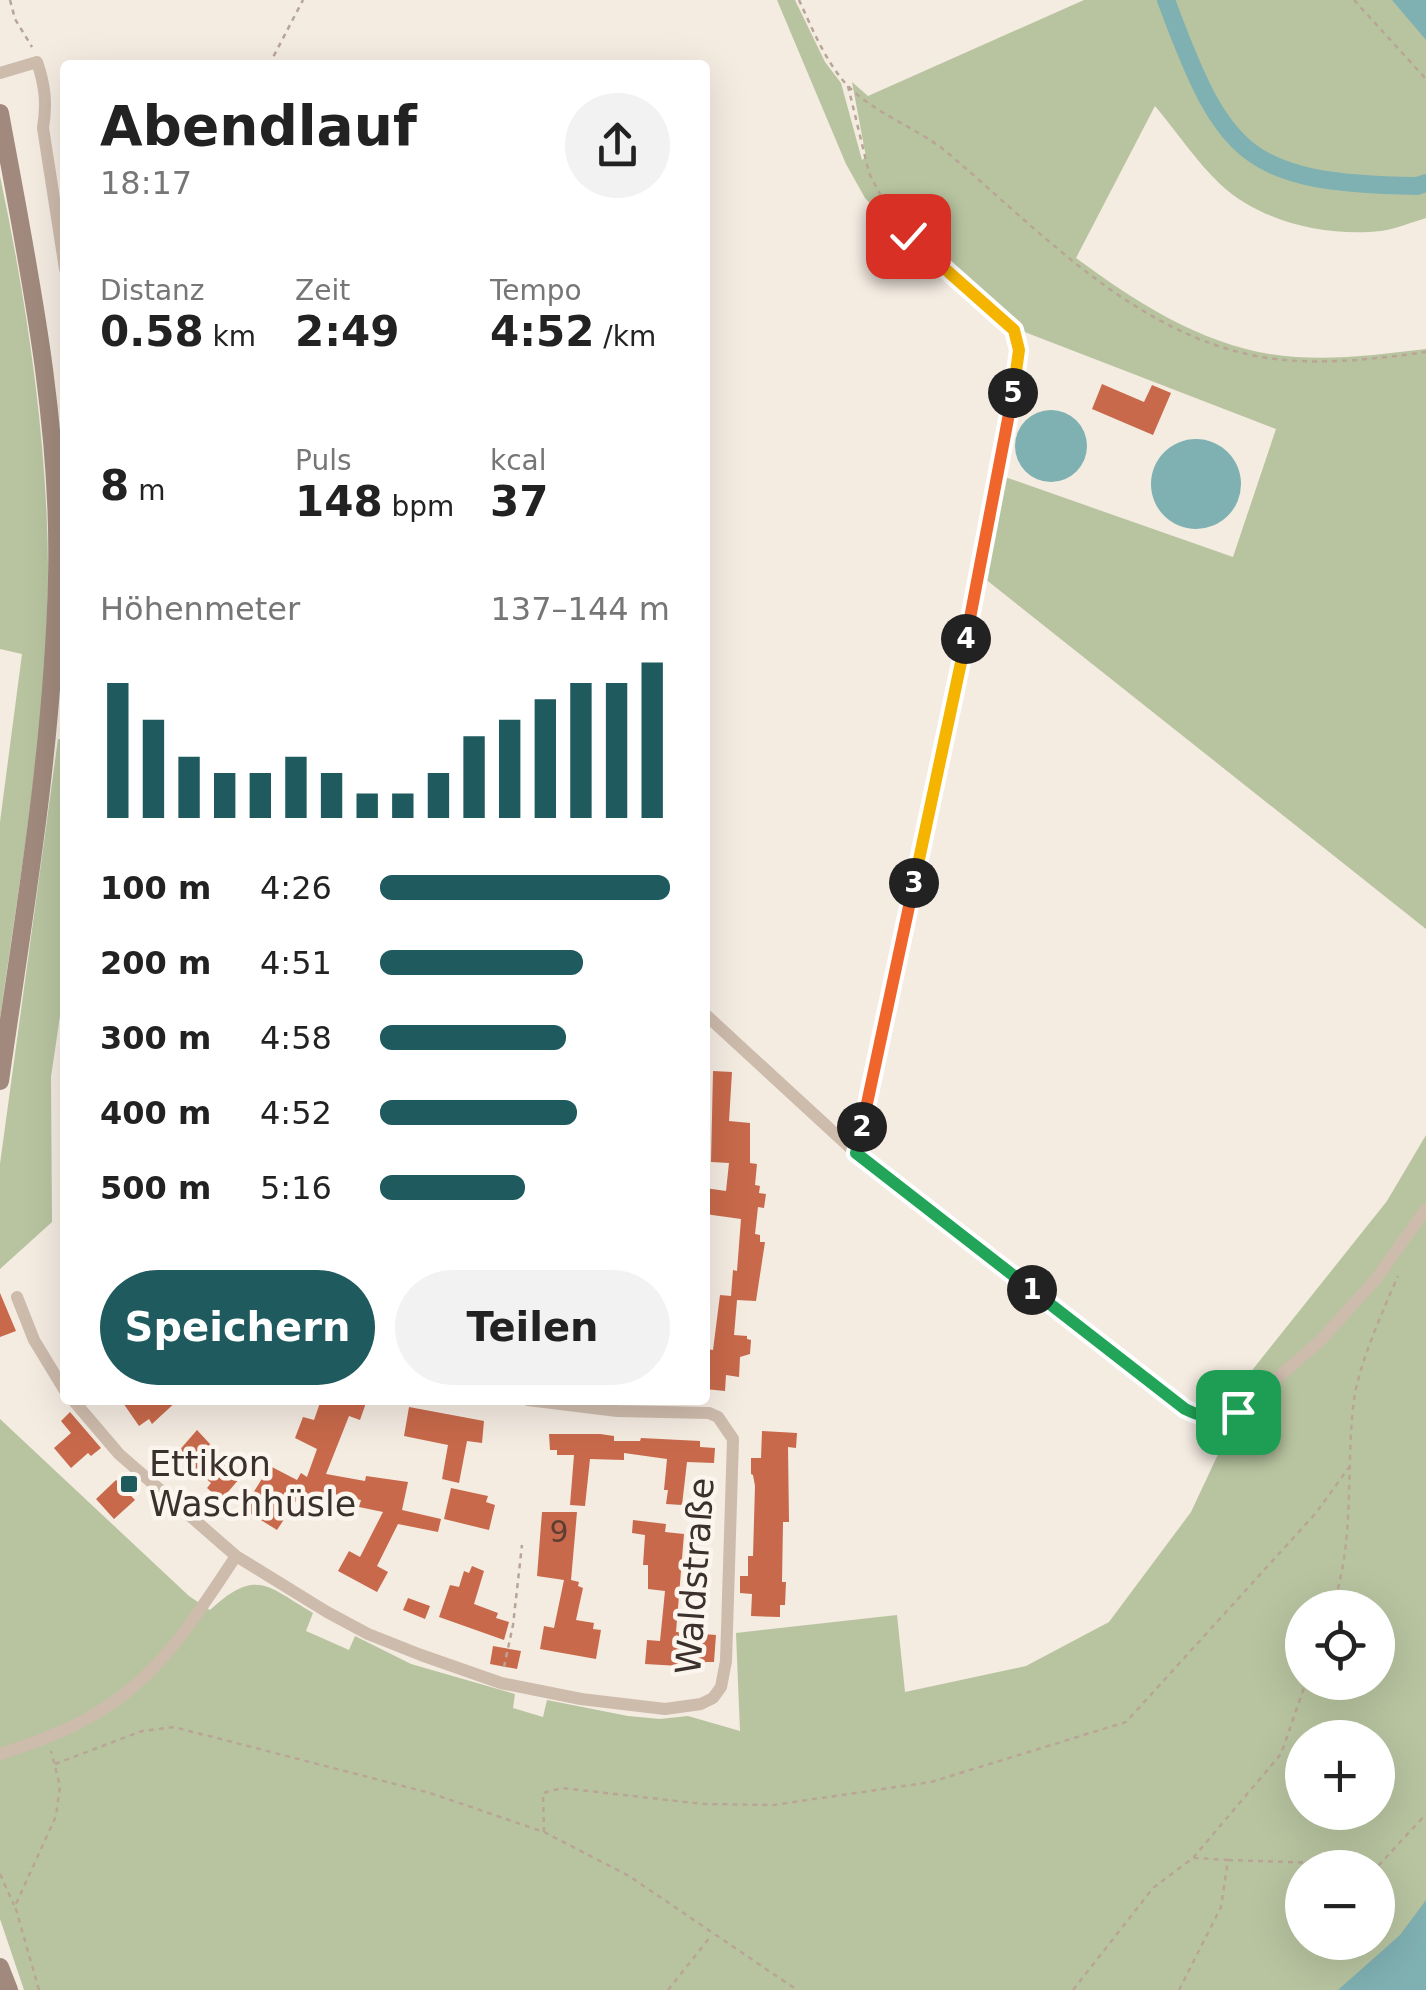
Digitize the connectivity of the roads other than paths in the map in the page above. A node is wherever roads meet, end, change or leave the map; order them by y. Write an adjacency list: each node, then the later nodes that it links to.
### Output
1 (0, 73): 3 (street)
2 (0, 113): 5 (main road)
3 (60, 235)
4 (710, 1019): 6 (street)
5 (0, 1081)
6 (1426, 1210)
7 (17, 1296): 8 (street)
8 (60, 1381)
9 (77, 1405): 12 (street, Waldstraße)
10 (568, 1405): 11 (street)
11 (683, 1406): 12 (street, Waldstraße)
12 (236, 1556): 13 (street)
13 (0, 1754)
14 (0, 1967): 15 (main road)
15 (10, 1990)

